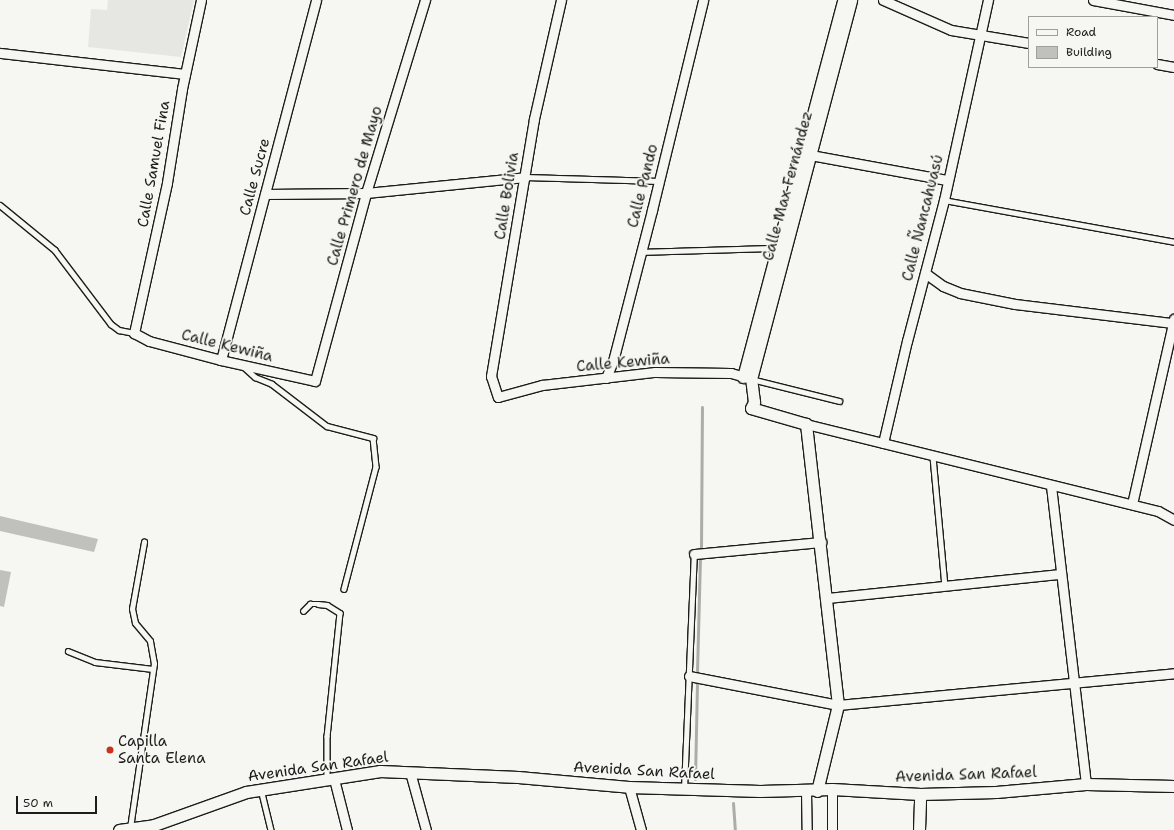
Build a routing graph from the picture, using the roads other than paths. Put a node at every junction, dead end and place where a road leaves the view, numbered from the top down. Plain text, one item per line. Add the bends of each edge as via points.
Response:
1 (201, 0) edge
2 (316, 0) edge
3 (425, 0) edge
4 (561, 0) edge
5 (703, 0) edge
6 (842, 0) edge
7 (851, 0) edge
8 (883, 0) edge
9 (988, 0) edge
10 (1093, 0) edge
11 (1111, 2) edge
12 (1174, 15) edge
13 (980, 35) junction
14 (1028, 43) edge
15 (0, 53) edge
16 (1158, 64) edge
17 (1174, 67) edge
18 (185, 74) junction
19 (808, 154) junction
20 (525, 177) junction
21 (947, 180) junction
22 (659, 181) junction
23 (366, 193) junction
24 (265, 194) junction
25 (944, 200) junction
26 (0, 205) edge
27 (1174, 242) edge
28 (782, 248) junction
29 (640, 252) junction
30 (925, 273) junction
31 (1173, 326) edge
32 (134, 334) junction
33 (221, 360) junction
34 (241, 365) junction
35 (606, 378) junction
36 (747, 378) junction
37 (315, 381) joint
38 (498, 397) joint
39 (839, 402) dead end
40 (806, 424) junction
41 (883, 443) junction
42 (933, 457) junction
43 (1051, 486) junction
44 (1132, 504) junction
45 (1173, 521) edge
46 (144, 542) dead end
47 (821, 542) junction
48 (694, 554) joint
49 (1062, 574) junction
50 (945, 586) junction
51 (344, 589) dead end
52 (827, 598) junction
53 (303, 611) dead end
54 (68, 651) dead end
55 (153, 669) junction
56 (1174, 673) edge
57 (690, 676) junction
58 (1074, 684) junction
59 (838, 705) junction
60 (410, 772) junction
61 (330, 779) junction
62 (1086, 784) junction
63 (1174, 786) edge
64 (629, 787) junction
65 (261, 789) junction
66 (684, 789) junction
67 (818, 790) junction
68 (832, 790) junction
69 (806, 791) junction
70 (920, 794) junction
71 (124, 829) edge
72 (271, 830) edge
73 (347, 830) edge
74 (426, 830) edge
75 (641, 830) edge
76 (807, 830) edge
77 (832, 830) edge
78 (919, 830) edge

1 - 18 street, Calle Samuel Fina
2 - 24 street, Calle Sucre
3 - 23 street, Calle Primero de Mayo
4 - 20 street, Calle Bolivia via 534,119
5 - 22 street, Calle Pando
6 - 19 street, Calle Max Fernández
7 - 19 street, Calle Max Fernández
8 - 13 street via 952,30
9 - 13 street, Calle Ñancahuasú
10 - 11 street
11 - 12 street
13 - 14 street
13 - 21 street, Calle Ñancahuasú
15 - 18 street
16 - 17 street
18 - 32 street, Calle Samuel Fina via 167,183
19 - 21 street
19 - 28 street, Calle Max Fernández
20 - 22 lane
20 - 23 street
20 - 38 street, Calle Bolivia via 491,376
21 - 25 street, Calle Ñancahuasú
22 - 29 street, Calle Pando
23 - 24 street
23 - 37 street, Calle Primero de Mayo
24 - 33 street, Calle Sucre
25 - 27 lane
25 - 30 street, Calle Ñancahuasú
26 - 32 lane via 55,250 111,324 119,330
28 - 29 lane
28 - 36 street, Calle Max Fernández
29 - 35 street, Calle Pando
30 - 31 street via 943,286 968,294 1015,304
30 - 41 street, Calle Ñancahuasú
31 - 44 street
32 - 33 street, Calle Kewiña via 149,341
33 - 34 street, Calle Kewiña
34 - 37 street, Calle Kewiña
34 - 51 lane via 255,377 272,384 327,426 373,438 376,467
35 - 36 street, Calle Kewiña via 655,372 731,373
35 - 38 street, Calle Kewiña via 542,385
36 - 39 lane
36 - 40 street via 754,402 751,408
40 - 41 street
40 - 47 street
41 - 42 street
42 - 43 street
42 - 50 lane
43 - 44 street
43 - 49 street
44 - 45 street via 1158,511
46 - 55 lane via 132,608 135,623 150,641
47 - 48 street
47 - 52 street
48 - 57 lane
49 - 50 street
49 - 58 street
50 - 52 street
52 - 59 street
53 - 61 lane via 310,604 318,604 327,605 340,613 327,736
54 - 55 lane via 95,662
55 - 71 lane
56 - 58 street
57 - 59 street
57 - 66 lane
58 - 59 street
58 - 62 street
59 - 67 street
60 - 61 street, Avenida San Rafael via 380,771
60 - 64 street, Avenida San Rafael via 518,777
60 - 74 street
61 - 65 street, Avenida San Rafael
61 - 73 street
62 - 63 street, Avenida San Rafael
62 - 70 street, Avenida San Rafael via 996,792
64 - 66 street, Avenida San Rafael
64 - 75 street
65 - 71 street, Avenida San Rafael via 154,825
65 - 72 lane
66 - 69 street, Avenida San Rafael
67 - 68 street, Avenida San Rafael
67 - 69 street, Avenida San Rafael
68 - 70 street, Avenida San Rafael
68 - 77 street
69 - 76 street
70 - 78 street

